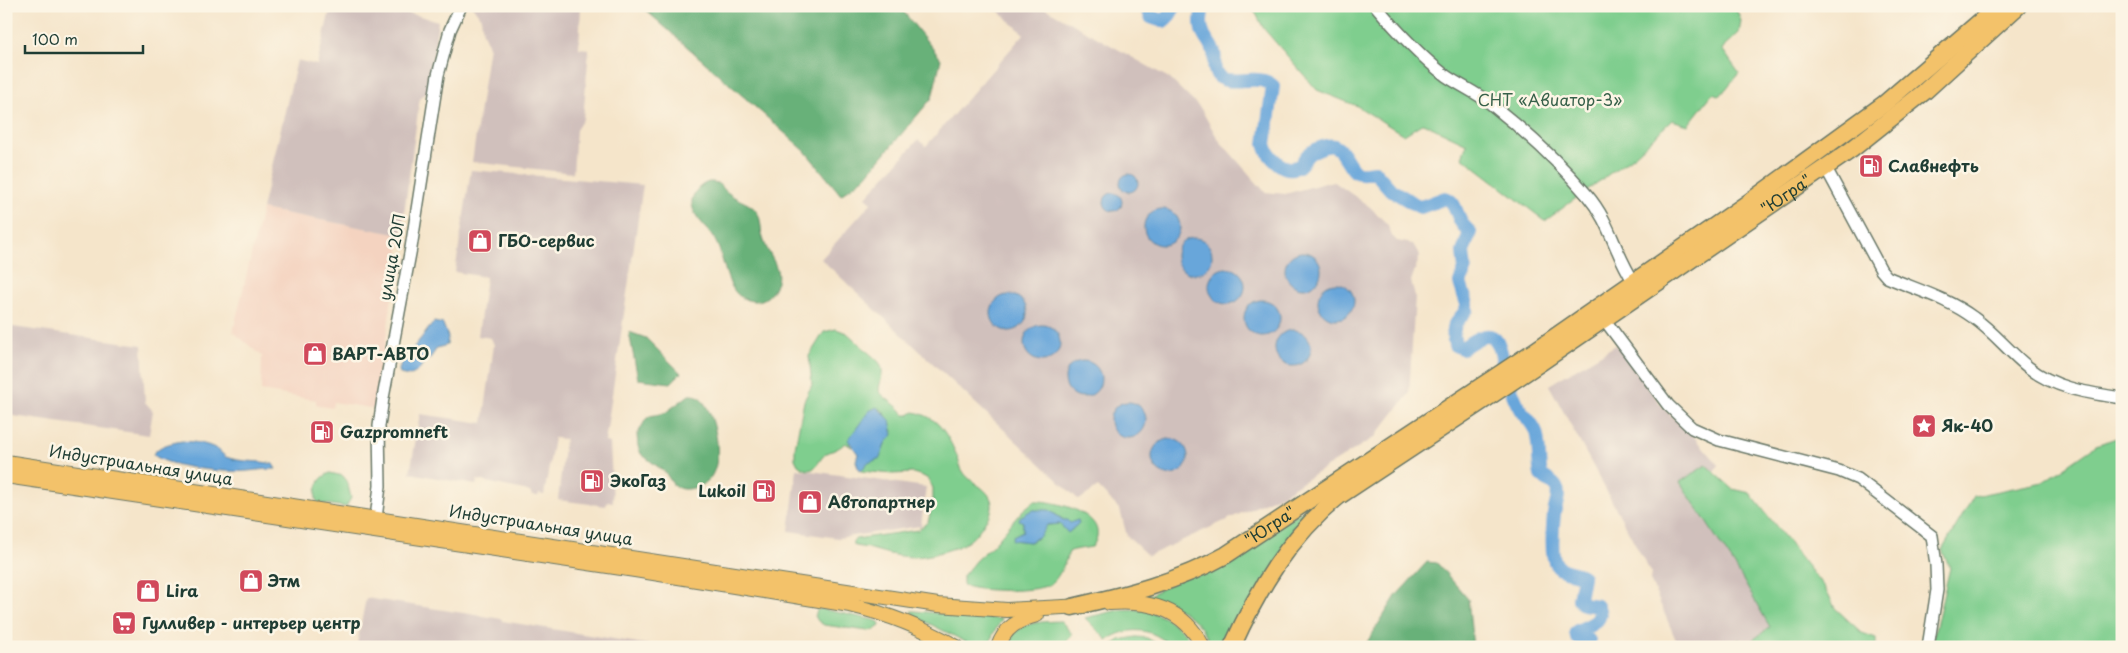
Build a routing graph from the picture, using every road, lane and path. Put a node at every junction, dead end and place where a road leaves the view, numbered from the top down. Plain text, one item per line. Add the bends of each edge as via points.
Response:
1 (461, 6) edge
2 (1376, 6) edge
3 (1998, 6) edge
4 (2018, 6) edge
5 (1816, 154) junction
6 (1826, 168) junction
7 (1634, 282) junction
8 (1604, 319) junction
9 (1536, 358) junction
10 (1484, 392) junction
11 (2122, 398) edge
12 (6, 462) edge
13 (6, 476) edge
14 (376, 518) junction
15 (1072, 607) junction
16 (958, 647) edge
17 (998, 647) edge
18 (1203, 647) edge
19 (1232, 647) edge
20 (1928, 647) edge

1 - 14 street, улица 20П via 450,30 438,75 383,398
2 - 7 street via 1436,68 1492,105 1524,131 1573,180 1609,226 1625,269
3 - 5 highway, "Югра" via 1915,79
4 - 6 highway, "Югра" via 1924,92
5 - 6 highway
5 - 7 highway, "Югра"
6 - 8 highway, "Югра"
6 - 11 street via 1881,270 1888,276 1974,317 2029,368 2061,386
7 - 9 highway, "Югра"
8 - 9 highway, "Югра"
8 - 20 street via 1668,406 1692,428 1719,440 1852,476 1932,536 1937,590
9 - 10 highway
10 - 15 highway, "Югра" via 1215,561 1166,582
10 - 19 highway, "Югра" via 1312,520 1285,551 1257,594
12 - 14 main road, Индустриальная улица
13 - 16 main road, Индустриальная улица via 635,570 850,606 908,622
14 - 15 main road, Индустриальная улица via 938,605 996,610
15 - 17 main road via 1014,623 1004,633
15 - 18 main road via 1137,602 1163,608 1188,625

